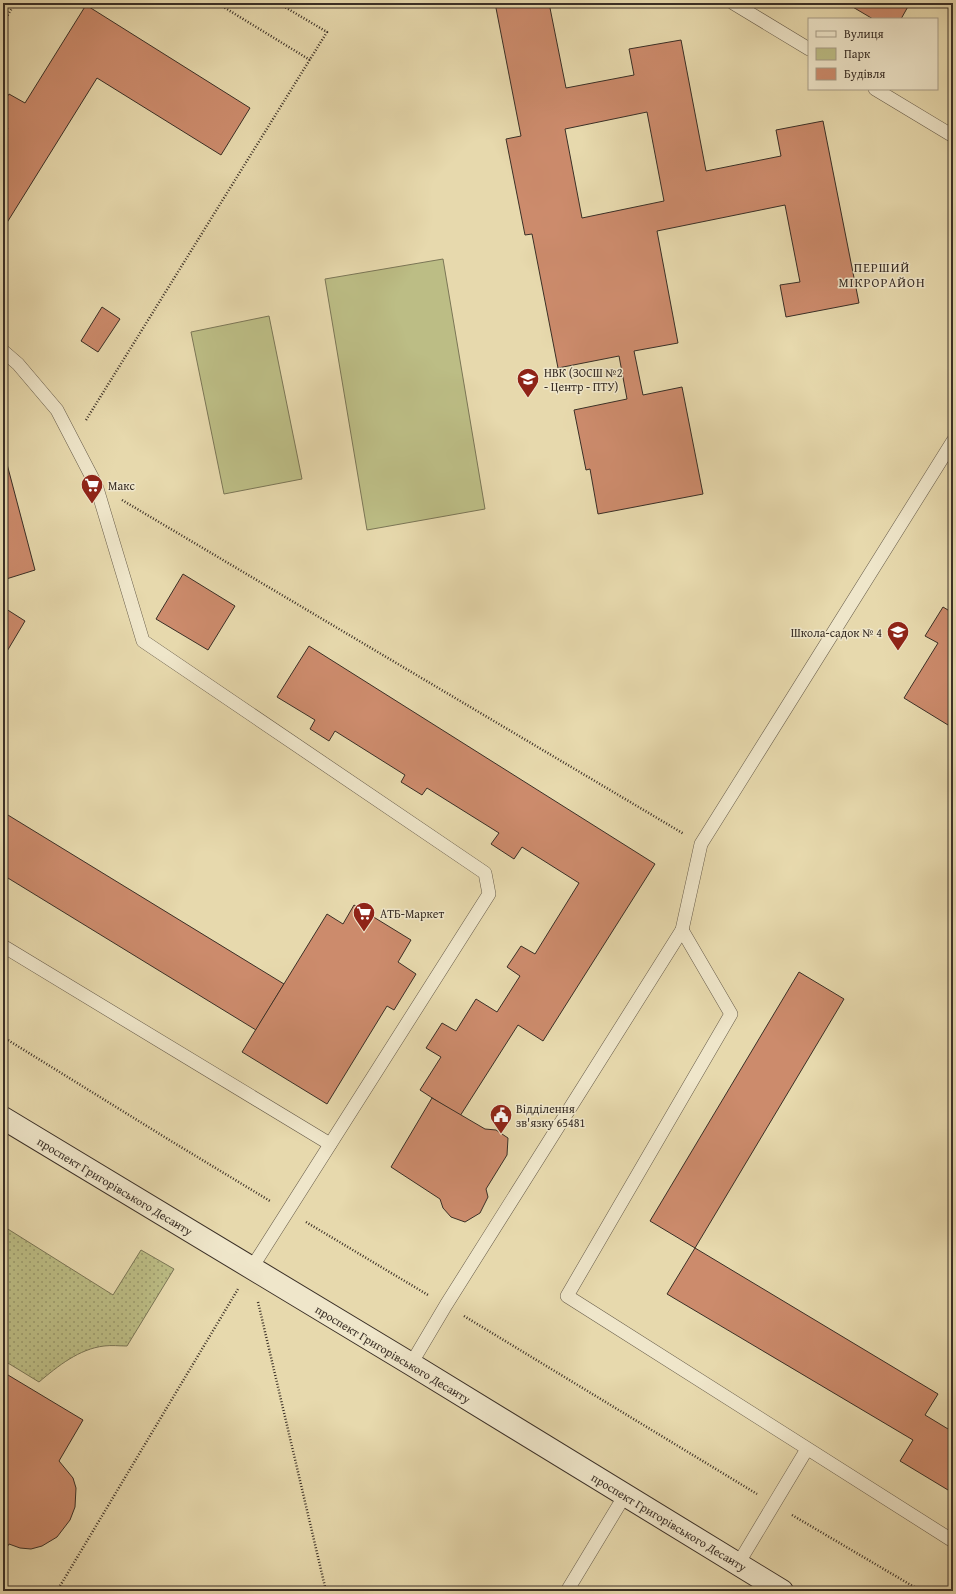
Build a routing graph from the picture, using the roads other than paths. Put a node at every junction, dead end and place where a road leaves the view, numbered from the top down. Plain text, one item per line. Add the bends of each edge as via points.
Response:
1 (733, 3) edge
2 (808, 48) edge
3 (877, 90) edge
4 (953, 136) edge
5 (3, 351) edge
6 (953, 441) edge
7 (682, 930) junction
8 (3, 946) edge
9 (3, 1118) edge
10 (330, 1144) junction
11 (251, 1269) junction
12 (411, 1364) junction
13 (808, 1449) junction
14 (625, 1495) junction
15 (953, 1541) edge
16 (738, 1564) junction
17 (567, 1591) edge
18 (782, 1591) edge

1 - 2 lane
3 - 4 lane
5 - 10 lane via 18,364 57,410 96,485 143,641 485,873 489,894
6 - 7 lane via 701,844
7 - 12 lane
7 - 13 lane via 731,1014 567,1296
8 - 10 lane
9 - 11 street, проспект Григорівського Десанту
10 - 11 lane
11 - 12 street, проспект Григорівського Десанту
12 - 14 street, проспект Григорівського Десанту
13 - 15 lane
13 - 16 lane
14 - 16 street, проспект Григорівського Десанту
14 - 17 lane
16 - 18 street, проспект Григорівського Десанту

